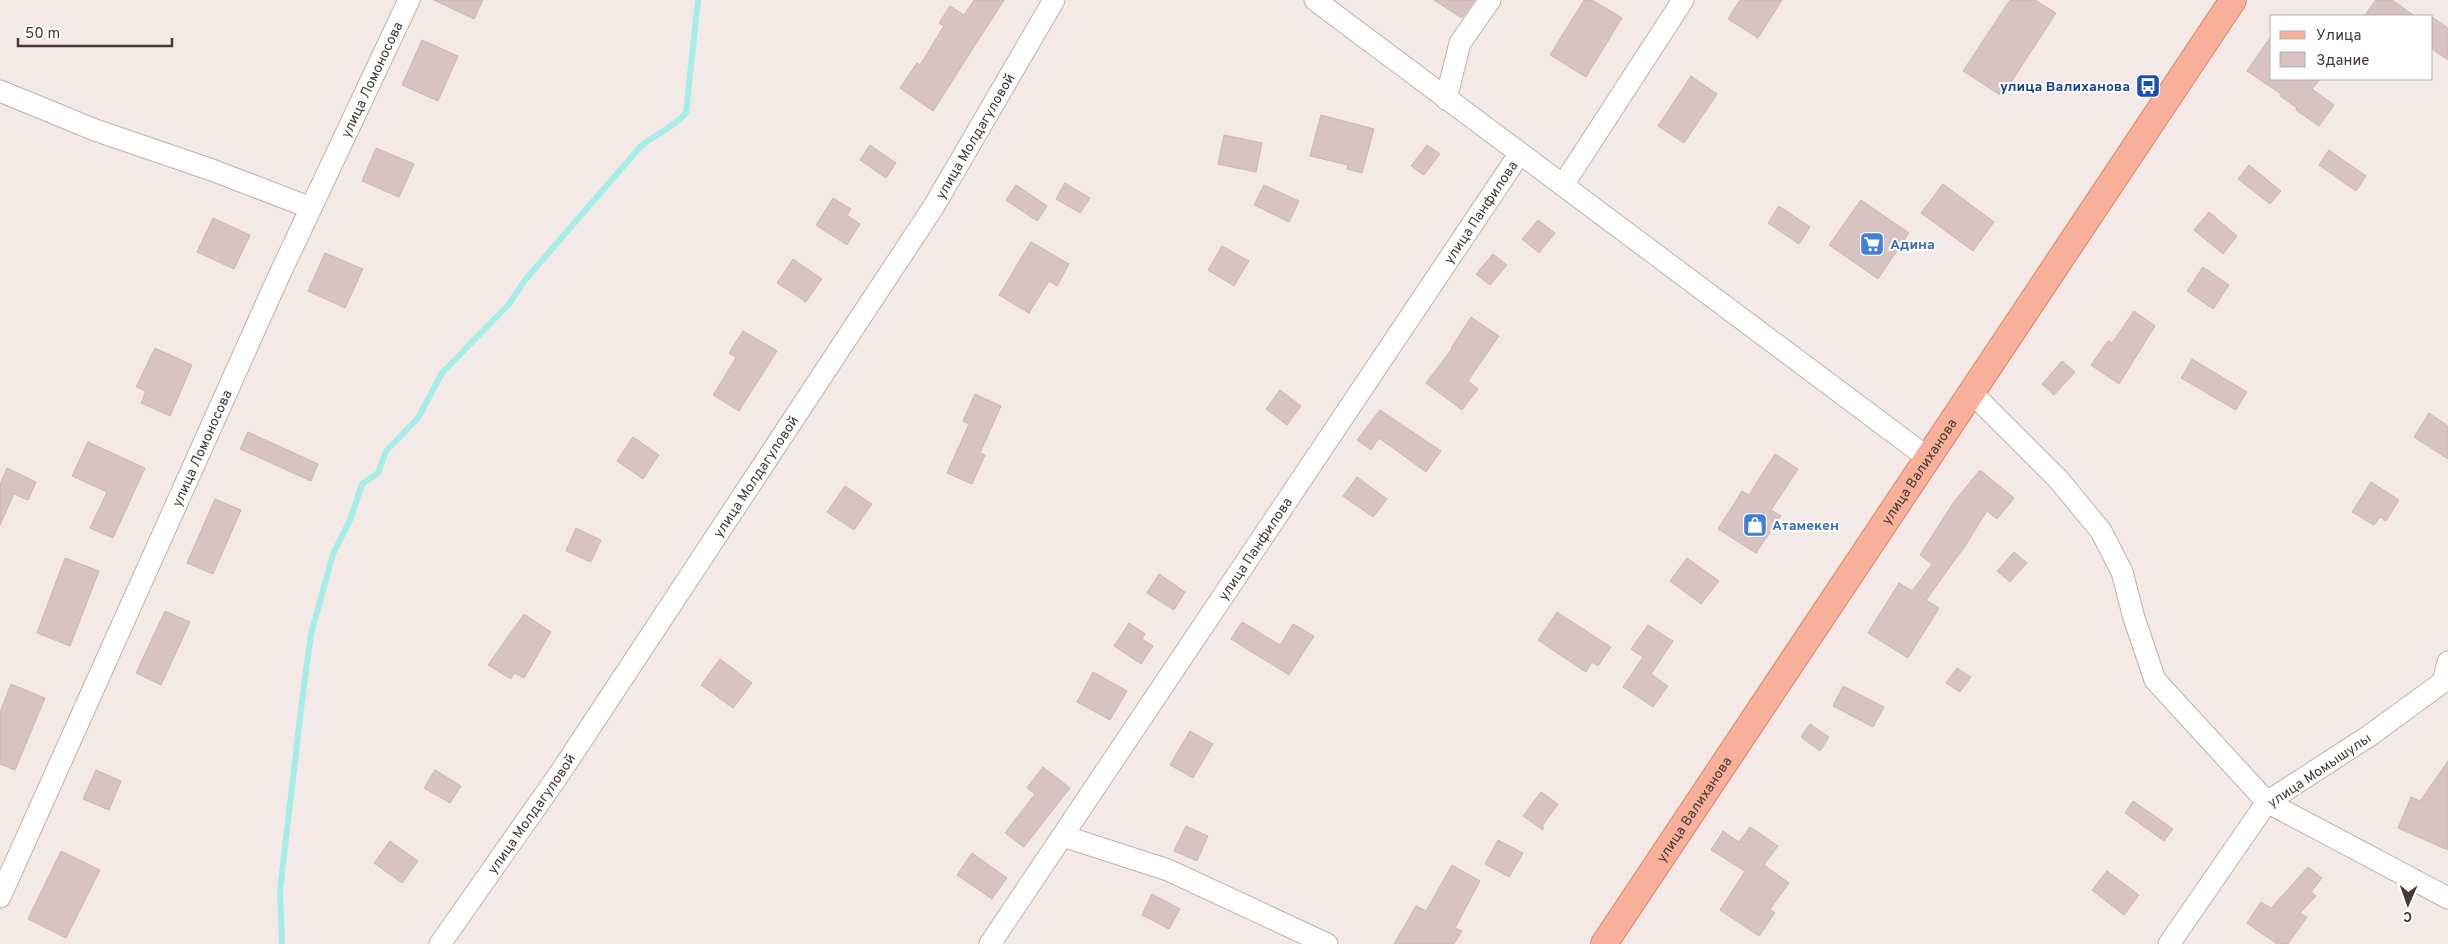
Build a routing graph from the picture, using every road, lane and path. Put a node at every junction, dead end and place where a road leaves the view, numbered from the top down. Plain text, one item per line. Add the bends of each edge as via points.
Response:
1 (409, 0) edge
2 (1054, 0) edge
3 (1315, 0) edge
4 (1490, 0) edge
5 (1683, 0) edge
6 (2233, 0) edge
7 (0, 91) edge
8 (1446, 99) junction
9 (1520, 154) junction
10 (1563, 185) junction
11 (311, 208) junction
12 (1972, 392) junction
13 (1928, 458) junction
14 (2448, 662) edge
15 (2267, 802) junction
16 (1063, 836) junction
17 (0, 897) edge
18 (2448, 898) edge
19 (440, 944) edge
20 (990, 944) edge
21 (1326, 944) edge
22 (1604, 944) edge
23 (2169, 944) edge

1 - 11 street, улица Ломоносова
2 - 19 street, улица Молдагуловой via 934,206 560,773
3 - 8 street
4 - 8 street via 1460,43
5 - 10 street
6 - 12 main road, улица Валиханова
7 - 11 street via 95,130
8 - 9 street
9 - 10 street
9 - 16 street, улица Панфилова
10 - 13 street
11 - 17 street, улица Ломоносова
12 - 13 main road, улица Валиханова
12 - 15 street via 2058,479 2101,532 2122,572 2155,680
13 - 22 main road, улица Валиханова
14 - 15 street, улица Момышулы via 2443,682 2369,736
15 - 18 street
15 - 23 street, улица Момышулы
16 - 20 street, улица Панфилова
16 - 21 street via 1168,870

